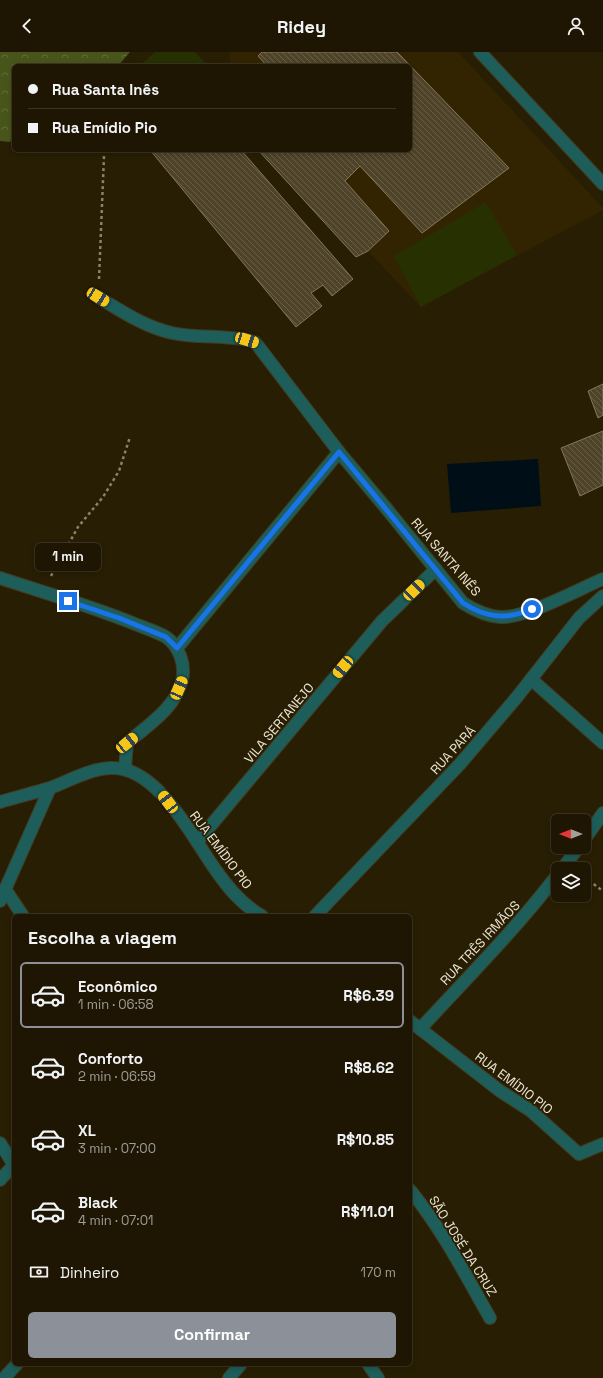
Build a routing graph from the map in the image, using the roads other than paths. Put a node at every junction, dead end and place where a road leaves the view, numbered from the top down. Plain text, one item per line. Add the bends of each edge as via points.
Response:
1 (480, 52) edge
2 (603, 184) edge
3 (98, 297) road end
4 (339, 452) junction
5 (436, 569) junction
6 (0, 578) edge
7 (603, 578) edge
8 (603, 596) edge
9 (177, 648) junction
10 (531, 679) junction
11 (603, 743) edge
12 (125, 768) junction
13 (50, 788) junction
14 (0, 802) edge
15 (603, 813) edge
16 (591, 830) edge
17 (197, 842) junction
18 (574, 854) edge
19 (567, 862) edge
20 (551, 883) edge
21 (5, 890) junction
22 (0, 901) edge
23 (246, 912) edge
24 (22, 914) edge
25 (317, 914) edge
26 (415, 1025) edge
27 (0, 1143) edge
28 (603, 1144) edge
29 (12, 1162) edge
30 (12, 1167) edge
31 (0, 1180) edge
32 (412, 1192) edge
33 (490, 1318) dead end
34 (15, 1366) edge
35 (239, 1366) edge
36 (369, 1366) edge
37 (4, 1378) edge
38 (229, 1378) edge
39 (378, 1378) edge

1 - 2 street
3 - 4 street, RUA SANTA INÊS via 132,318 171,333 210,338 239,338 255,342
4 - 5 street, RUA SANTA INÊS
4 - 9 street
5 - 7 street, RUA SANTA INÊS via 463,603 475,611 500,617 519,615
5 - 17 street, VILA SERTANEJO via 382,621
6 - 9 street via 119,618 166,637
8 - 10 street, RUA PARÁ via 579,618
9 - 12 street via 182,664 182,680 176,696 165,711 127,743
10 - 11 street
10 - 25 street, RUA PARÁ via 460,764
12 - 13 street via 92,771
12 - 17 street, RUA EMÍDIO PIO via 160,791
13 - 14 street
13 - 21 street
15 - 16 street
17 - 23 street, RUA EMÍDIO PIO
18 - 19 street
20 - 26 street, RUA TRÊS IRMÃOS via 495,948
21 - 22 street
21 - 24 street
26 - 28 street, RUA EMÍDIO PIO via 500,1091 531,1111 579,1154
27 - 29 street
30 - 31 street
32 - 33 street, SÃO JOSÉ DA CRUZ via 457,1259
34 - 37 street
35 - 38 street
36 - 39 street

